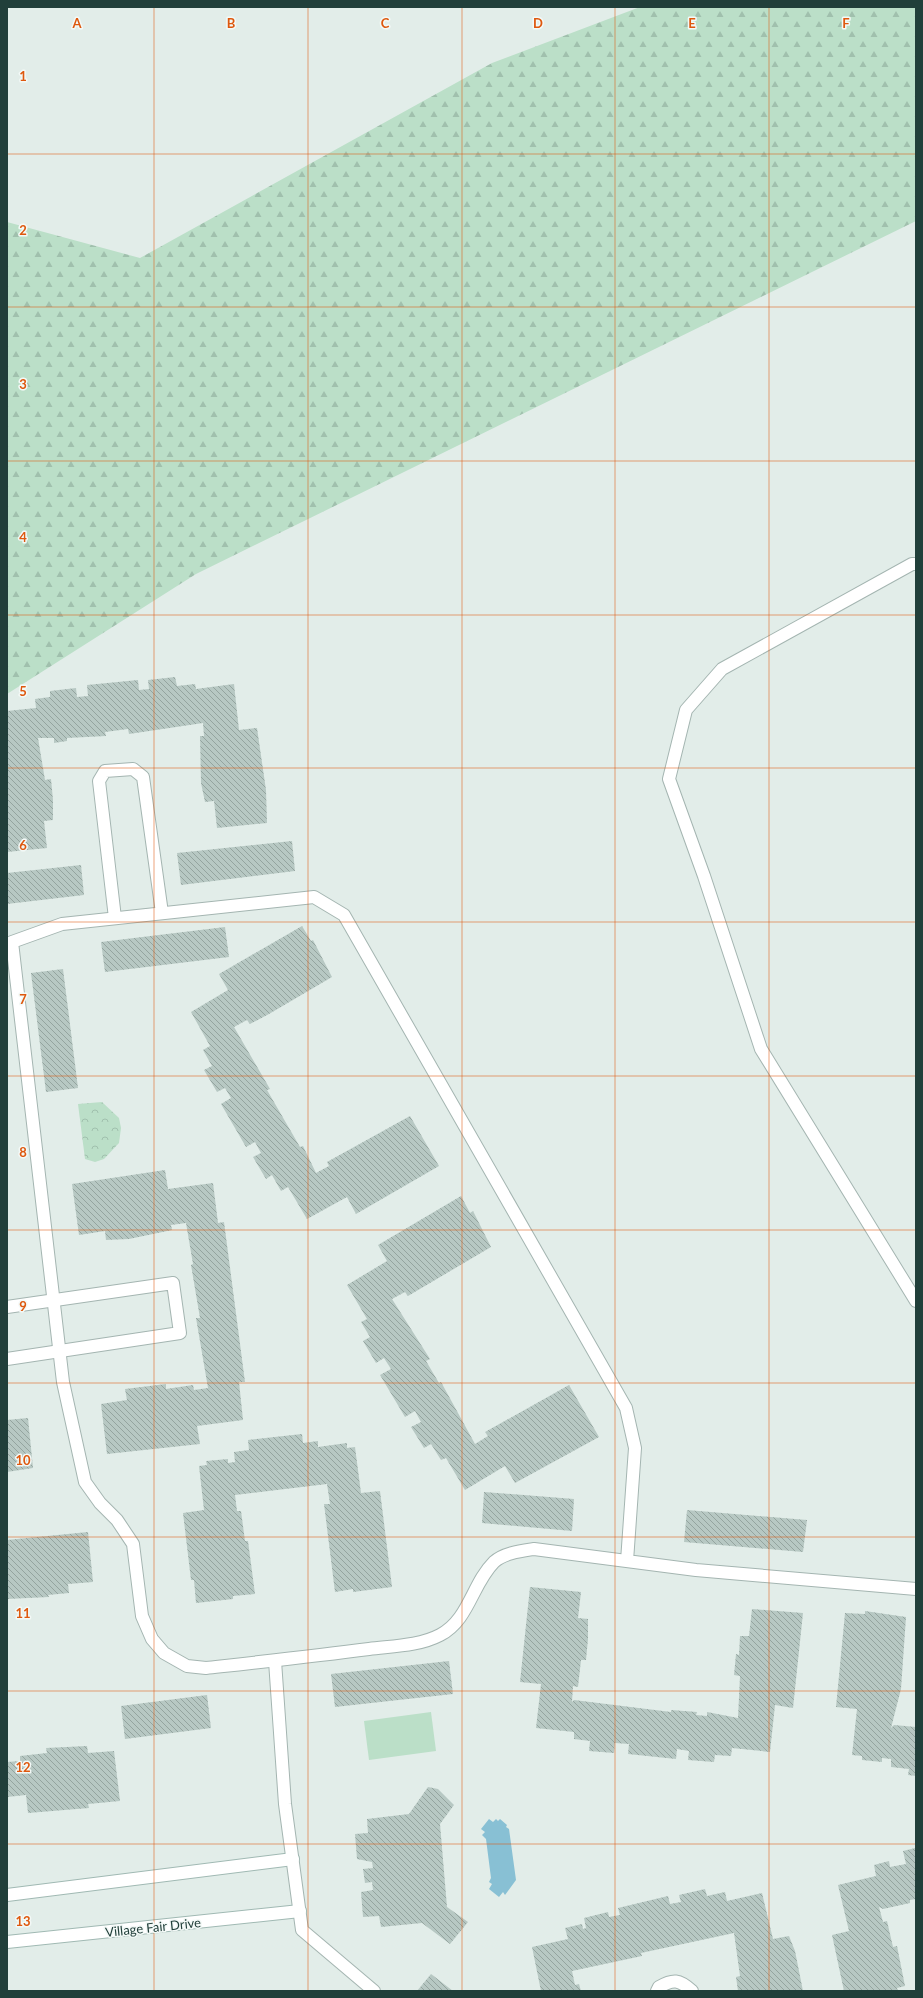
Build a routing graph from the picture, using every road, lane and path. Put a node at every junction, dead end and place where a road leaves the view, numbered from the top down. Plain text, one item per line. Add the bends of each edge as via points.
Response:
1 (916, 564) edge
2 (162, 913) junction
3 (115, 918) junction
4 (54, 1301) junction
5 (916, 1301) edge
6 (7, 1307) edge
7 (60, 1351) junction
8 (7, 1359) edge
9 (626, 1561) junction
10 (916, 1589) edge
11 (275, 1661) junction
12 (293, 1859) junction
13 (7, 1895) edge
14 (300, 1911) junction
15 (7, 1942) edge
16 (374, 1991) edge
17 (657, 1991) edge
18 (692, 1991) edge

1 - 5 street via 722,669 686,710 669,779 761,1049
2 - 3 street
2 - 3 street via 143,777 133,768 105,772 99,781
2 - 9 street via 314,897 344,915 626,1408 634,1448
3 - 4 street via 62,924 12,942
4 - 6 street
4 - 7 street
4 - 7 street via 173,1283 180,1333
7 - 8 street
7 - 11 street via 63,1382 85,1482 100,1503 117,1520 133,1544 142,1616 152,1639 164,1653 187,1666 206,1668
9 - 10 street via 696,1570
9 - 11 street via 534,1549 510,1554 494,1562 460,1619 441,1634 422,1642
11 - 12 street via 285,1804
12 - 13 street
12 - 14 street
14 - 15 street, Village Fair Drive
14 - 16 street via 302,1930
17 - 18 street via 658,1987 670,1980 683,1983

